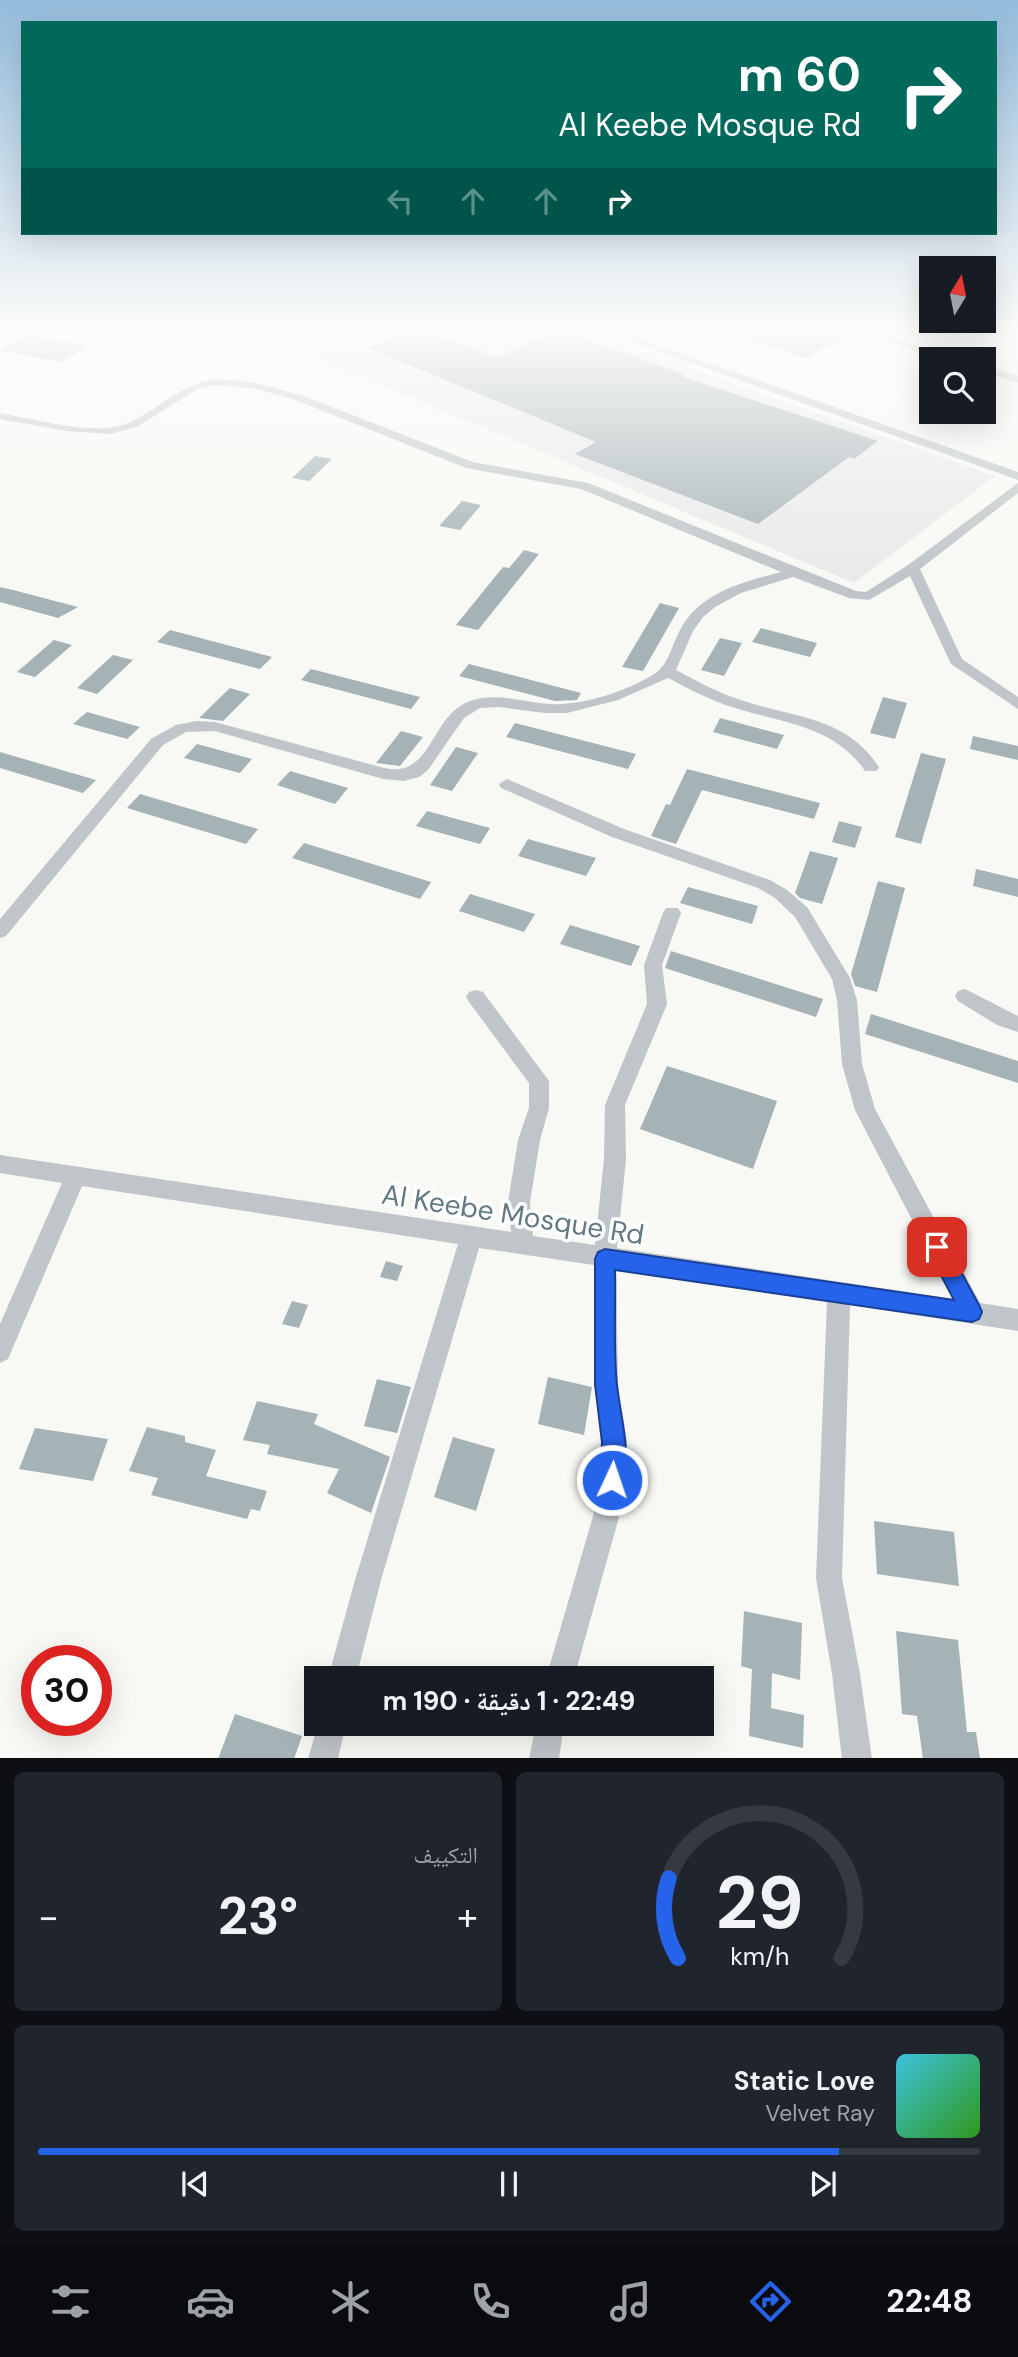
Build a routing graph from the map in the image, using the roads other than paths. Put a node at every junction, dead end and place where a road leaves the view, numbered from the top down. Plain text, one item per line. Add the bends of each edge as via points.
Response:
1 (152, 413) edge
2 (338, 413) edge
3 (840, 413) edge
4 (0, 416) edge
5 (1018, 477) edge
6 (1018, 487) edge
7 (913, 568) junction
8 (795, 572) junction
9 (668, 672) junction
10 (1018, 704) edge
11 (871, 767) dead end
12 (507, 784) dead end
13 (672, 913) dead end
14 (0, 931) edge
15 (965, 996) dead end
16 (475, 997) dead end
17 (1018, 1024) edge
18 (0, 1164) edge
19 (76, 1176) junction
20 (471, 1237) junction
21 (523, 1245) junction
22 (605, 1259) junction
23 (839, 1293) junction
24 (972, 1312) junction
25 (1018, 1320) edge
26 (0, 1351) edge
27 (345, 1666) edge
28 (563, 1666) edge
29 (329, 1736) edge
30 (548, 1736) edge
31 (323, 1758) edge
32 (544, 1758) edge
33 (857, 1758) edge

1 - 4 street via 133,425 110,431
2 - 8 street via 470,465 584,486
3 - 5 street
6 - 7 street
7 - 8 street via 869,596 854,595
7 - 10 street via 956,661
8 - 9 street via 741,588 710,604 688,626
9 - 11 street via 738,704 841,737 859,749
9 - 14 street via 571,708 491,702 469,706 455,717 425,764 406,776 225,727 205,724 172,730
12 - 24 street via 618,833 764,884 801,912 845,988 852,1064 865,1110
13 - 22 street via 653,965 657,1004 615,1105
15 - 17 street
16 - 21 street via 539,1082 539,1108 519,1202
18 - 19 street, Al Keebe Mosque Rd
19 - 20 street, Al Keebe Mosque Rd
19 - 26 street
20 - 21 street, Al Keebe Mosque Rd
20 - 27 street
21 - 22 street, Al Keebe Mosque Rd
22 - 23 street, Al Keebe Mosque Rd
22 - 28 street via 606,1384 614,1442 611,1499
23 - 24 street, Al Keebe Mosque Rd
23 - 33 street via 829,1578
24 - 25 street, Al Keebe Mosque Rd
29 - 31 street
30 - 32 street

